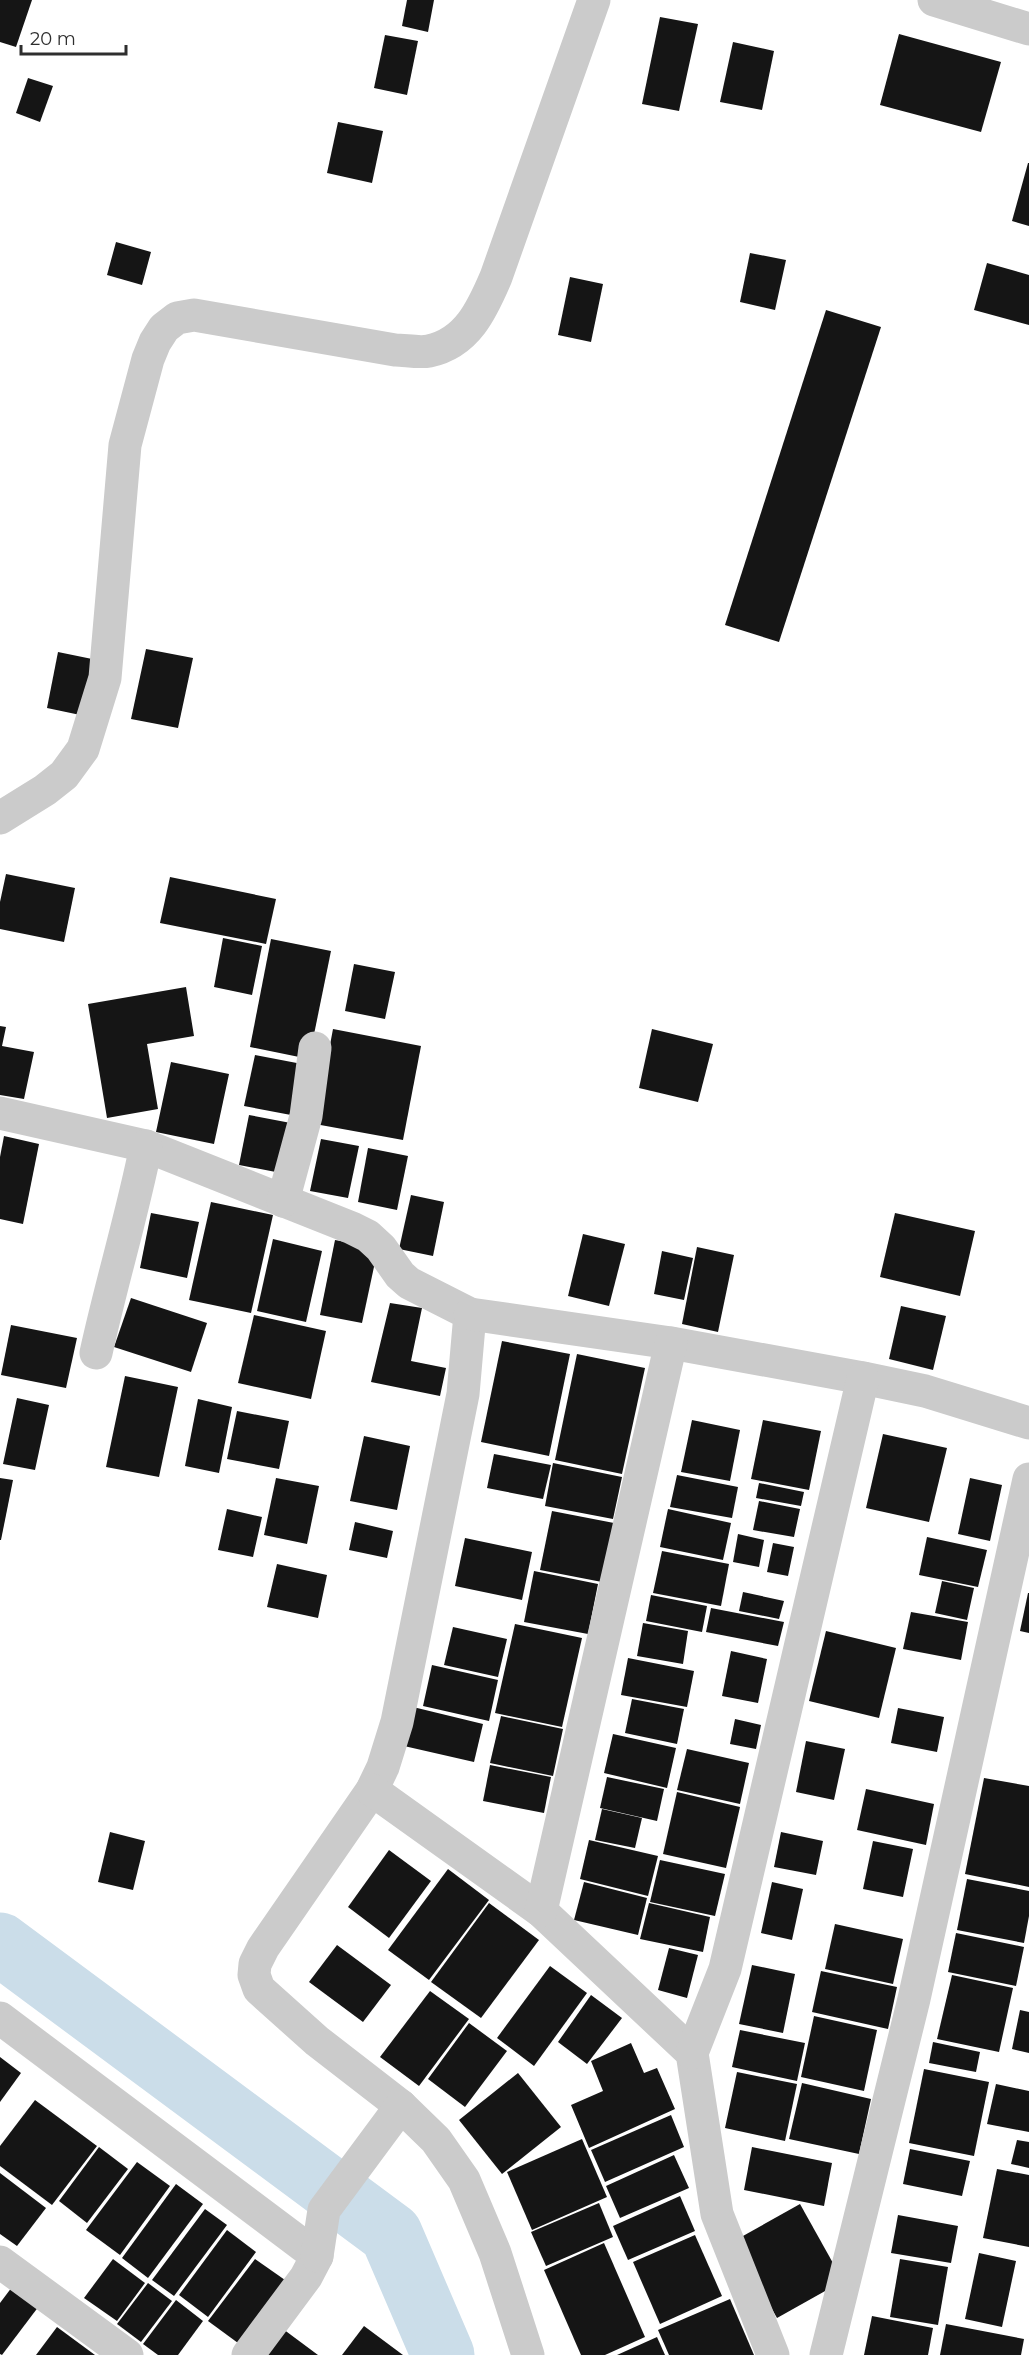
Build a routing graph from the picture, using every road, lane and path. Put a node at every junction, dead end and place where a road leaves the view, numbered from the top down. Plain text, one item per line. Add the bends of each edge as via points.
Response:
1 (594, 0) edge
2 (934, 0) edge
3 (1029, 29) edge
4 (0, 818) edge
5 (315, 1048) dead end
6 (0, 1113) edge
7 (146, 1146) junction
8 (283, 1202) junction
9 (470, 1314) junction
10 (671, 1344) junction
11 (96, 1353) dead end
12 (863, 1378) junction
13 (1029, 1423) edge
14 (1029, 1479) edge
15 (372, 1790) junction
16 (541, 1911) junction
17 (0, 2018) edge
18 (692, 2053) junction
19 (401, 2106) junction
20 (317, 2256) junction
21 (0, 2262) edge
22 (128, 2355) edge
23 (248, 2355) edge
24 (528, 2355) edge
25 (773, 2355) edge
26 (826, 2355) edge

1 - 4 street via 496,277 482,309 462,337 428,351 395,350 194,315 177,318 164,328 148,359 125,445 105,678 83,749 64,775
2 - 3 street
5 - 8 street via 306,1116
6 - 7 street
7 - 8 street
7 - 11 street
8 - 9 street via 368,1236 409,1284
9 - 10 street
9 - 15 street via 463,1394 397,1722
10 - 12 street
10 - 16 street
12 - 13 street via 925,1391
12 - 18 street via 725,1969
14 - 26 street via 914,1999
15 - 16 street
15 - 19 street via 263,1948 254,1975 259,1989 317,2041
16 - 18 street
17 - 20 street
18 - 25 street via 717,2214
19 - 20 street via 324,2210
19 - 24 street via 436,2140 464,2180 495,2253
20 - 23 street
21 - 22 street

